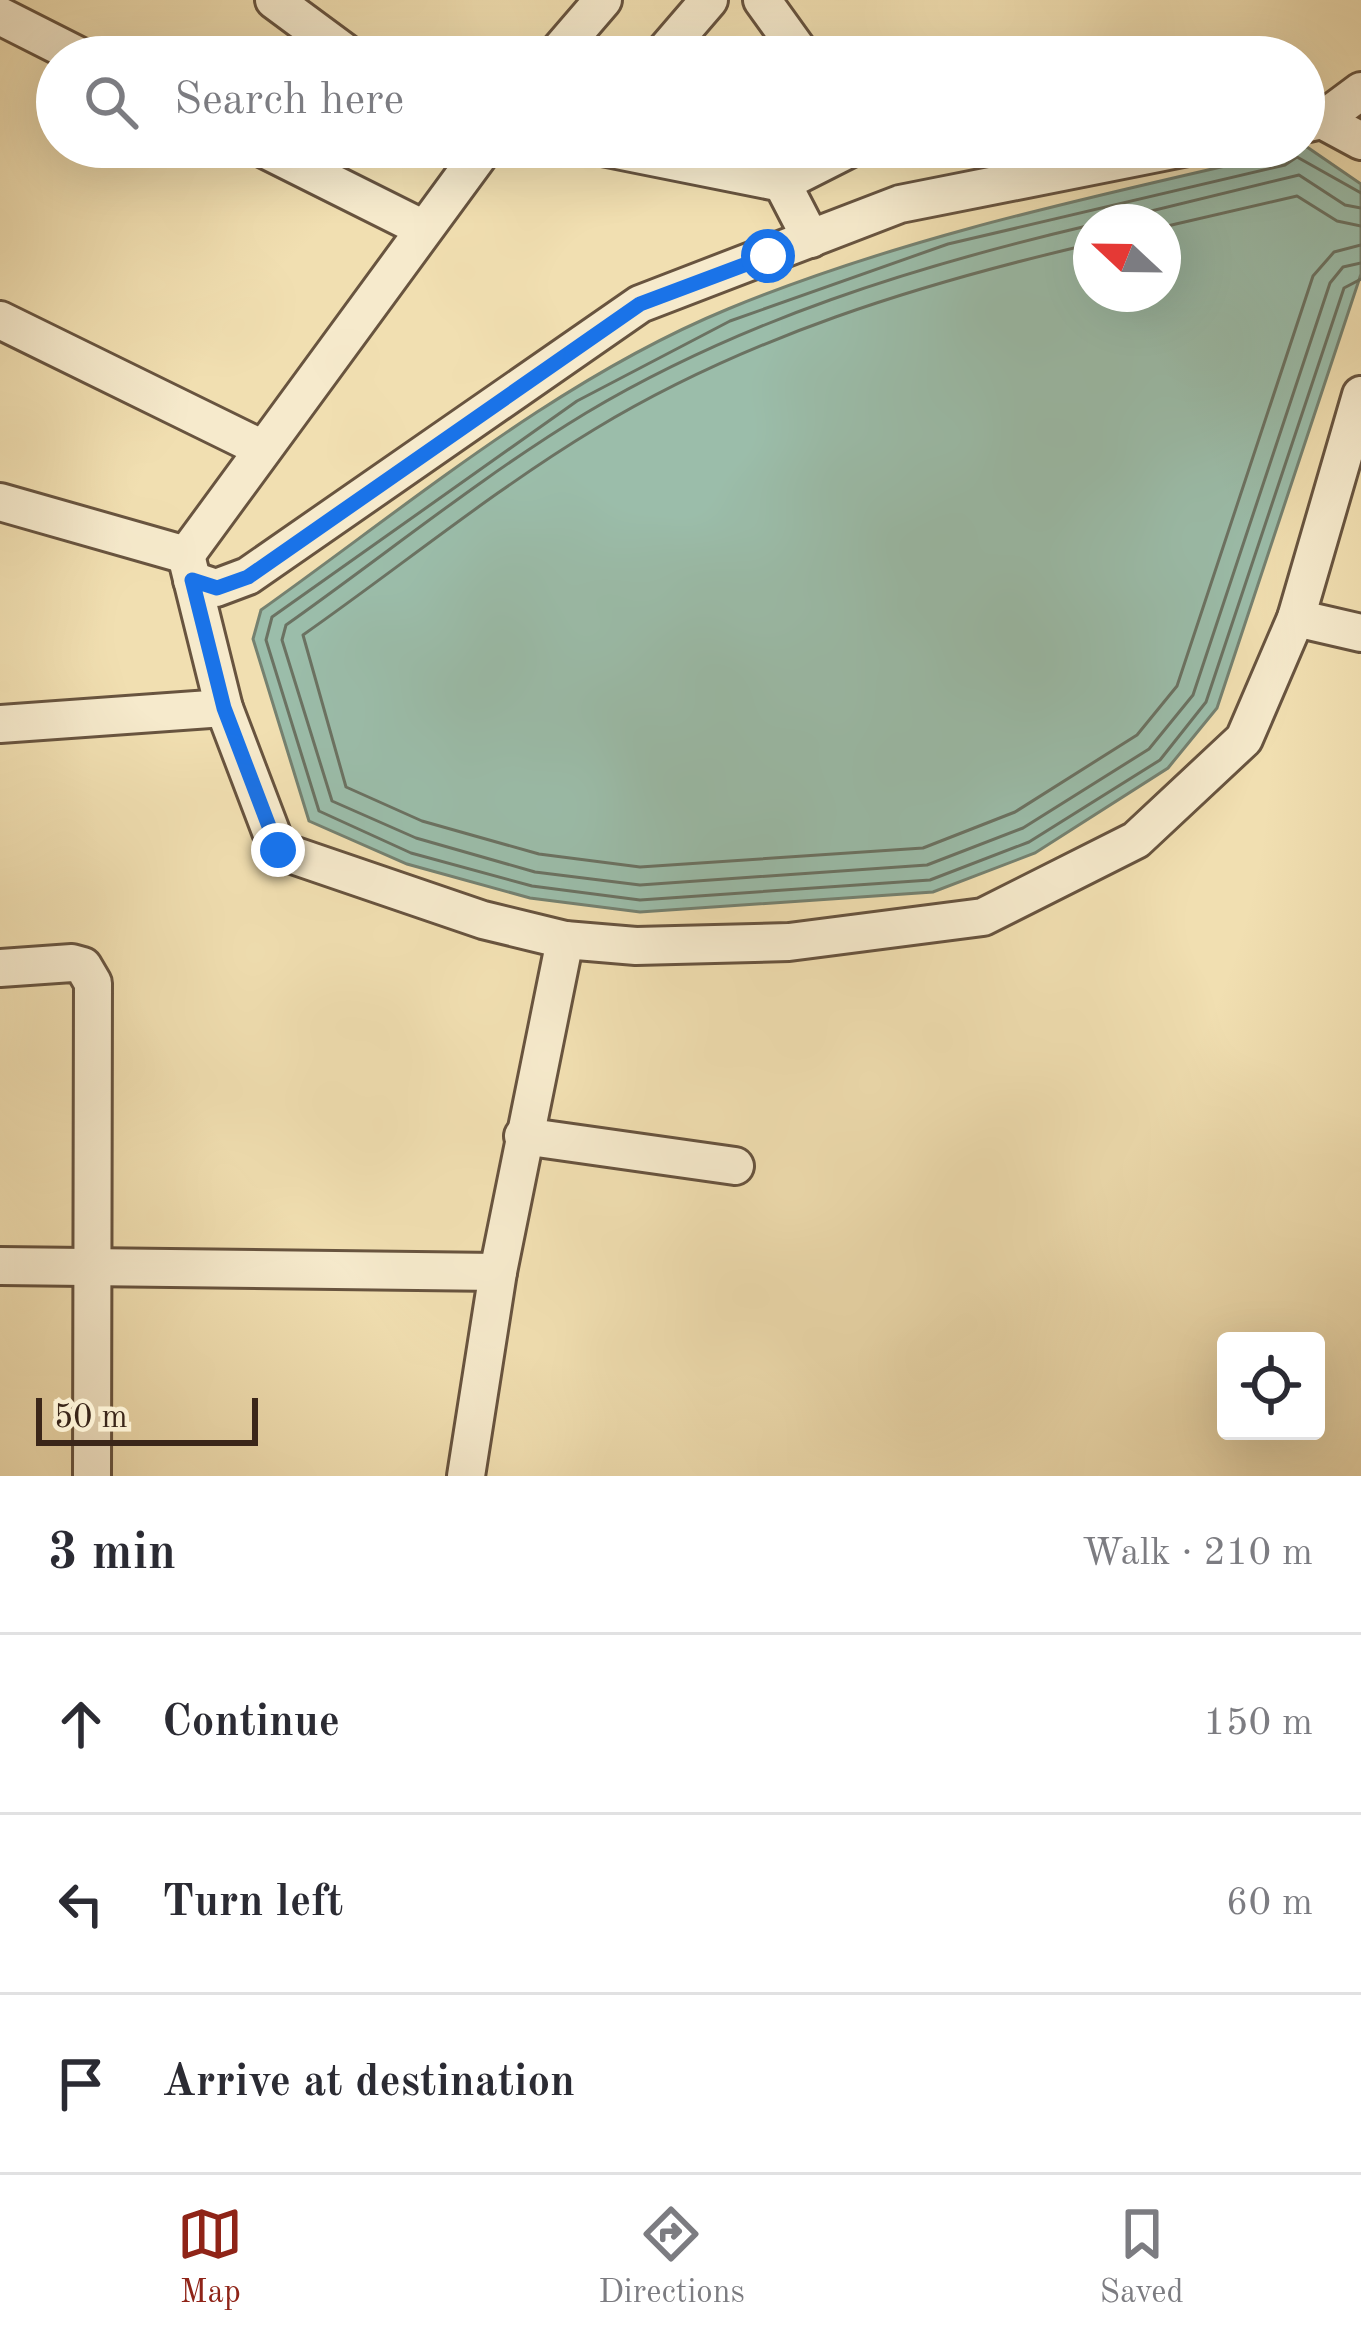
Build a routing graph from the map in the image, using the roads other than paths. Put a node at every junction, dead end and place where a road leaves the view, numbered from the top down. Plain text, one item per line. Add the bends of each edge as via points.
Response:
1 (274, 0) edge
2 (603, 0) edge
3 (709, 0) edge
4 (762, 0) edge
5 (0, 16) edge
6 (40, 36) edge
7 (323, 36) edge
8 (572, 36) edge
9 (678, 36) edge
10 (788, 36) edge
11 (1361, 91) edge
12 (1325, 114) edge
13 (1325, 127) edge
14 (1361, 141) edge
15 (301, 168) edge
16 (465, 168) edge
17 (707, 168) edge
18 (812, 168) edge
19 (1084, 168) edge
20 (782, 183) junction
21 (422, 229) junction
22 (811, 239) junction
23 (0, 320) edge
24 (1361, 395) edge
25 (263, 449) junction
26 (0, 502) edge
27 (189, 568) junction
28 (1296, 618) junction
29 (1361, 632) edge
30 (224, 708) junction
31 (0, 724) edge
32 (565, 940) junction
33 (0, 968) edge
34 (523, 1136) junction
35 (734, 1166) dead end
36 (0, 1265) edge
37 (92, 1270) junction
38 (498, 1272) junction
39 (92, 1476) edge
40 (466, 1476) edge

1 - 7 street
2 - 8 street
3 - 9 street
4 - 10 street
5 - 6 street
11 - 12 street
13 - 14 street
15 - 21 street
16 - 21 street
17 - 20 street
18 - 20 street
19 - 22 street via 900,205
20 - 22 street
21 - 25 street
22 - 27 street via 640,304 248,577 217,588
23 - 25 street
24 - 28 street
25 - 27 street
26 - 27 street
27 - 30 street
28 - 29 street
28 - 32 street via 1244,739 1136,840 983,917 789,942
30 - 31 street
30 - 32 street via 278,850
32 - 34 street
33 - 37 street via 72,963 93,983
34 - 35 street
34 - 38 street
36 - 37 street
37 - 38 street
37 - 39 street
38 - 40 street

